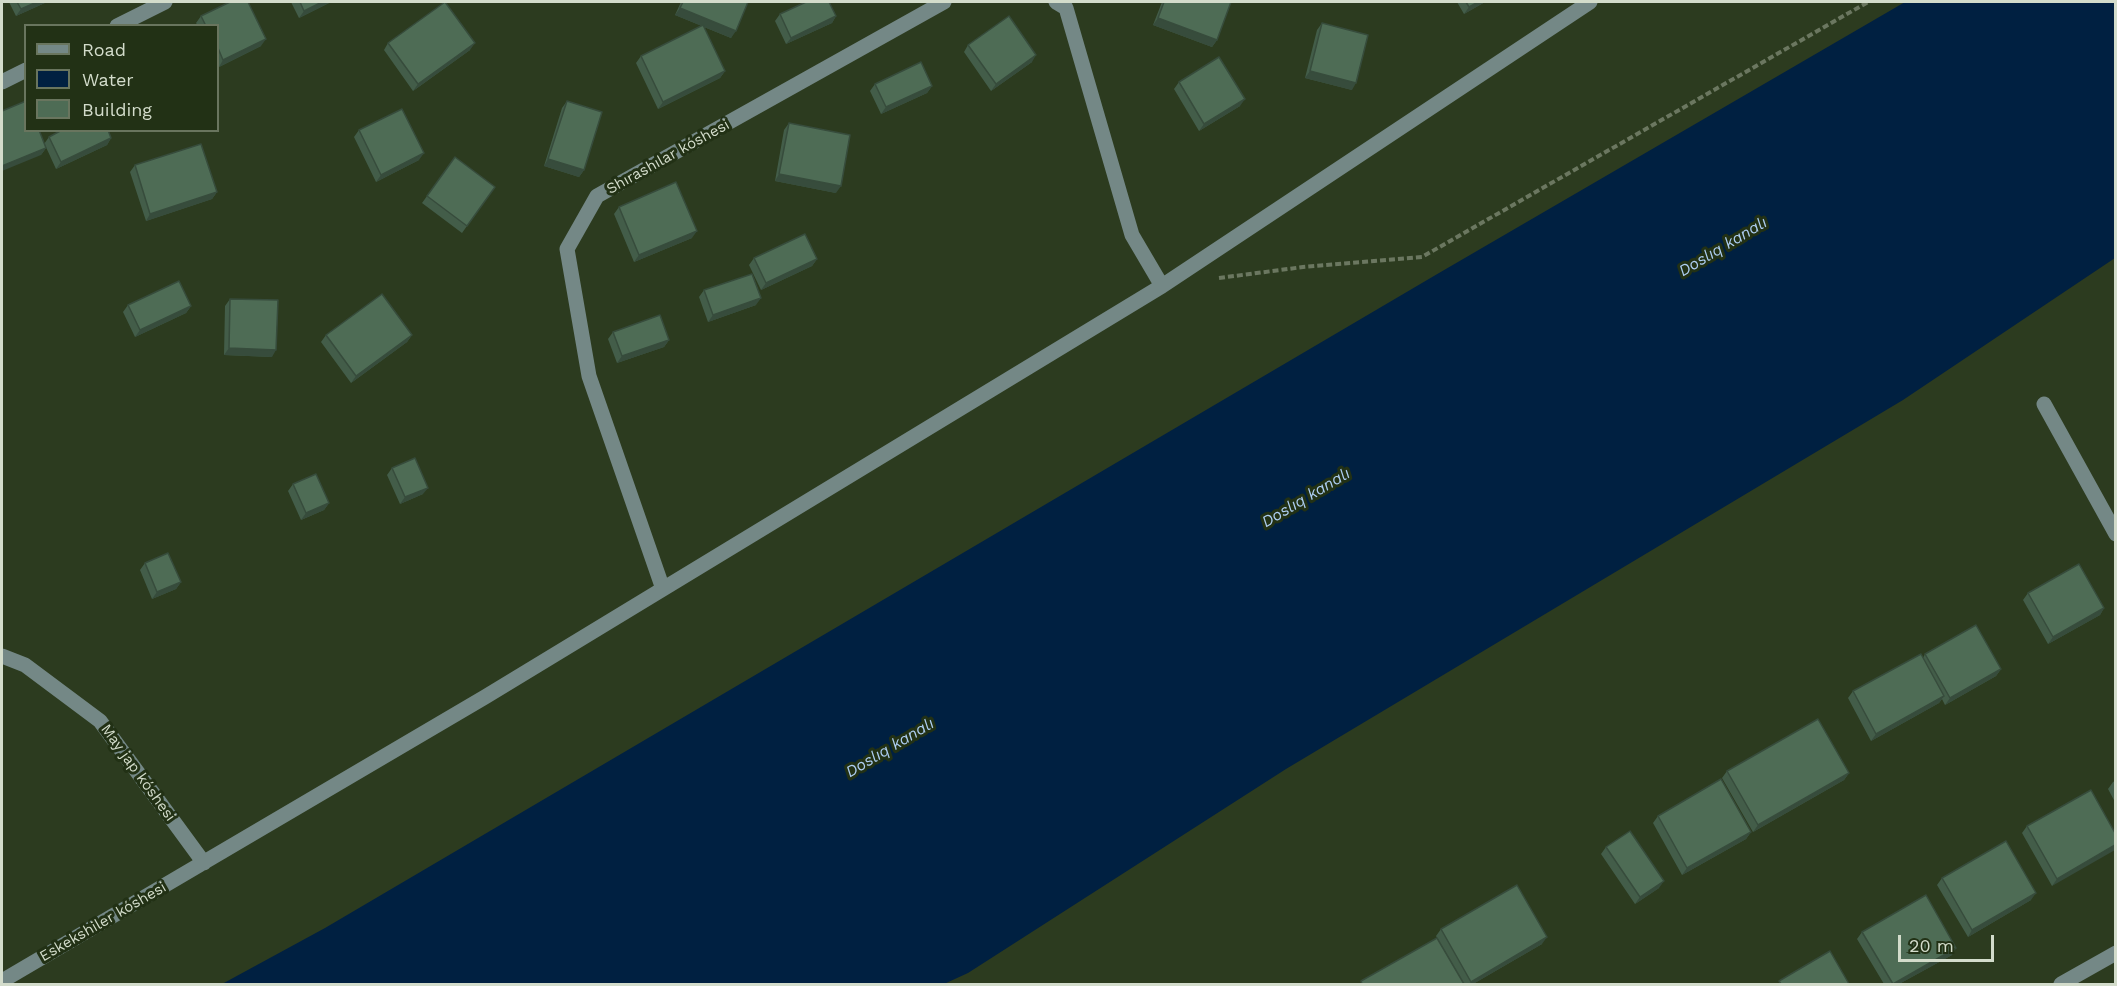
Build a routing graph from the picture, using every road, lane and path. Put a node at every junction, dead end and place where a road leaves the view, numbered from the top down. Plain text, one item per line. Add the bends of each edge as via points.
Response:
1 (165, 2) edge
2 (944, 2) edge
3 (1056, 2) edge
4 (1590, 2) edge
5 (1868, 2) edge
6 (121, 24) edge
7 (24, 71) edge
8 (2, 82) edge
9 (1209, 280) dead end
10 (1162, 286) junction
11 (2044, 404) dead end
12 (2115, 534) edge
13 (663, 589) junction
14 (2, 656) edge
15 (204, 862) junction
16 (2115, 953) edge
17 (2, 981) edge
18 (2061, 984) edge

1 - 6 street
2 - 13 street, Shırashılar kóshesi via 597,196 567,249 589,376
3 - 10 street via 1065,8 1132,235
4 - 10 street, Eskekshiler kóshesi
5 - 9 path via 1422,257
7 - 8 street
10 - 13 street, Eskekshiler kóshesi
11 - 12 street
13 - 15 street, Eskekshiler kóshesi
14 - 15 street, May jap kóshesi via 26,665 100,721
15 - 17 street, Eskekshiler kóshesi
16 - 18 street

